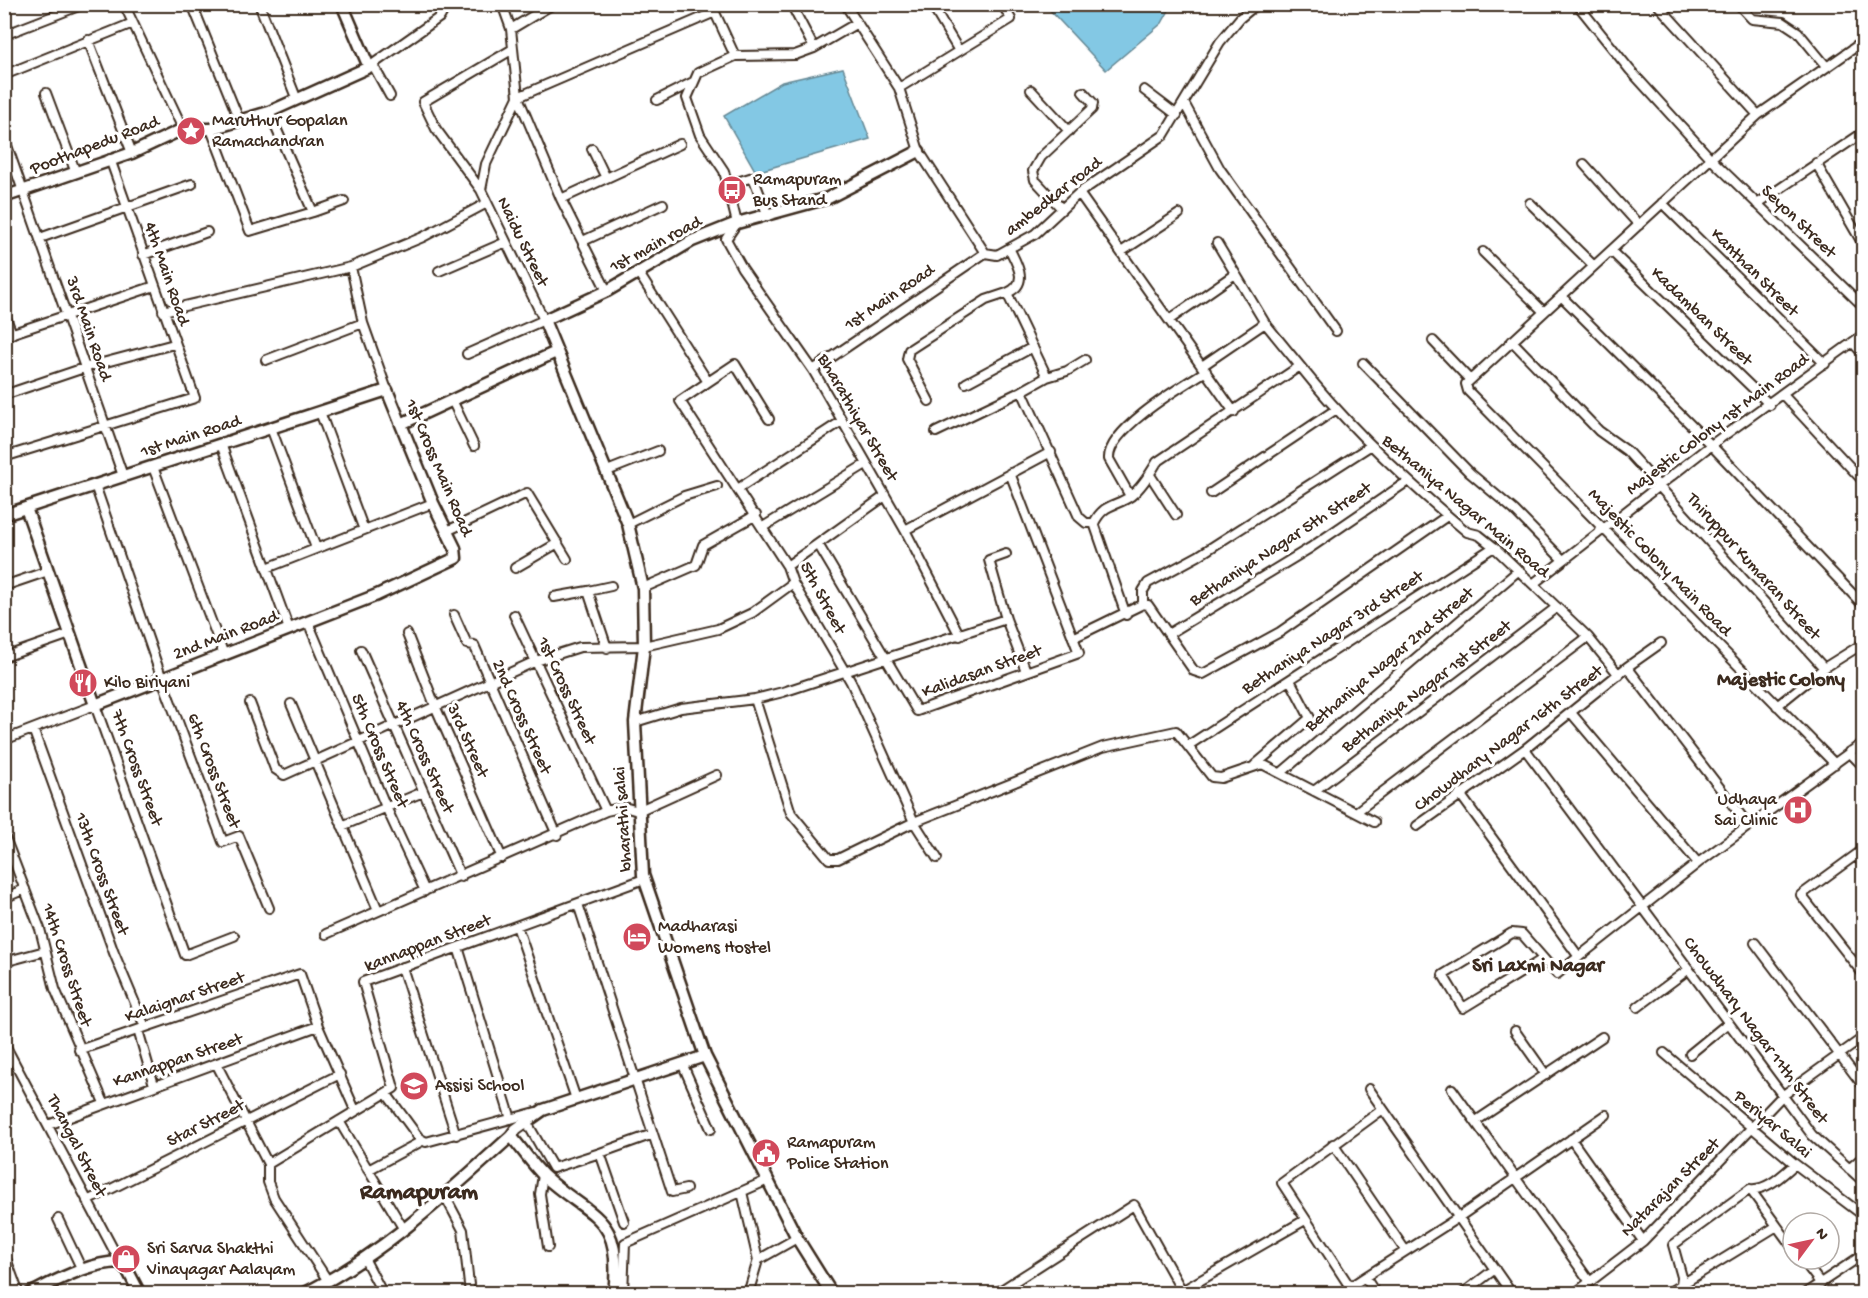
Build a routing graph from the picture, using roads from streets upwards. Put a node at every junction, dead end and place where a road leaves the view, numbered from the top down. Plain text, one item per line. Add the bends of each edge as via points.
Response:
1 (84, 4) edge
2 (124, 4) edge
3 (192, 4) edge
4 (259, 4) edge
5 (342, 4) edge
6 (443, 4) edge
7 (502, 4) edge
8 (553, 4) edge
9 (791, 4) edge
10 (844, 4) edge
11 (931, 4) edge
12 (1002, 4) edge
13 (1257, 4) edge
14 (1577, 4) edge
15 (1657, 4) edge
16 (1738, 4) edge
17 (713, 8) edge
18 (133, 22) junction
19 (857, 23) junction
20 (511, 29) junction
21 (4, 35) edge
22 (88, 40) junction
23 (1863, 41) edge
24 (814, 48) junction
25 (513, 49) junction
26 (959, 51) junction
27 (735, 56) junction
28 (371, 66) junction
29 (1826, 66) junction
30 (4, 75) edge
31 (693, 82) junction
32 (899, 88) junction
33 (1031, 90) dead end
34 (1144, 90) dead end
35 (1083, 92) dead end
36 (46, 93) dead end
37 (390, 96) dead end
38 (518, 97) junction
39 (297, 100) junction
40 (657, 100) dead end
41 (1184, 103) junction
42 (269, 112) junction
43 (1177, 115) junction
44 (1758, 115) junction
45 (240, 122) junction
46 (183, 129) junction
47 (211, 129) junction
48 (1069, 131) junction
49 (1863, 132) edge
50 (4, 137) edge
51 (680, 144) dead end
52 (592, 149) dead end
53 (919, 151) junction
54 (132, 153) junction
55 (110, 159) junction
56 (1710, 159) junction
57 (1816, 163) junction
58 (1584, 164) dead end
59 (76, 173) junction
60 (606, 178) junction
61 (192, 184) dead end
62 (727, 185) junction
63 (481, 190) junction
64 (24, 191) junction
65 (1079, 193) junction
66 (4, 197) edge
67 (561, 199) junction
68 (344, 201) dead end
69 (487, 203) junction
70 (1530, 203) dead end
71 (1662, 203) junction
72 (663, 204) dead end
73 (1757, 204) junction
74 (126, 207) junction
75 (1062, 209) junction
76 (314, 212) junction
77 (1179, 214) dead end
78 (768, 216) junction
79 (737, 223) junction
80 (1639, 225) junction
81 (207, 232) dead end
82 (40, 238) junction
83 (583, 241) junction
84 (506, 242) junction
85 (1217, 243) dead end
86 (1863, 246) edge
87 (1010, 250) junction
88 (1611, 251) junction
89 (1121, 252) junction
90 (1483, 252) dead end
91 (985, 253) junction
92 (143, 255) junction
93 (1594, 266) junction
94 (351, 267) junction
95 (439, 271) dead end
96 (638, 272) junction
97 (1234, 274) junction
98 (155, 286) junction
99 (606, 291) junction
100 (1007, 293) junction
101 (1561, 296) junction
102 (1863, 307) edge
103 (163, 311) junction
104 (4, 312) edge
105 (1544, 312) junction
106 (68, 315) junction
107 (544, 320) junction
108 (1169, 320) junction
109 (363, 323) junction
110 (1265, 323) junction
111 (1336, 331) dead end
112 (1863, 334) edge
113 (8, 335) edge
114 (1433, 340) dead end
115 (1512, 341) junction
116 (1852, 343) junction
117 (174, 344) junction
118 (1033, 347) junction
119 (556, 352) junction
120 (467, 354) dead end
121 (1863, 355) edge
122 (266, 360) dead end
123 (1085, 360) dead end
124 (1363, 363) dead end
125 (1825, 364) junction
126 (1300, 366) junction
127 (87, 367) junction
128 (1204, 369) junction
129 (813, 370) junction
130 (1047, 377) junction
131 (1469, 381) junction
132 (708, 382) junction
133 (966, 383) dead end
134 (387, 390) junction
135 (1022, 391) junction
136 (1783, 395) junction
137 (4, 396) edge
138 (452, 400) junction
139 (929, 401) dead end
140 (1770, 405) junction
141 (1335, 410) junction
142 (320, 412) junction
143 (1234, 412) junction
144 (769, 419) dead end
145 (842, 421) junction
146 (401, 424) junction
147 (105, 425) junction
148 (271, 428) junction
149 (936, 432) dead end
150 (221, 444) junction
151 (1711, 445) junction
152 (1370, 446) junction
153 (474, 447) dead end
154 (658, 452) dead end
155 (1051, 452) junction
156 (4, 457) edge
157 (866, 464) junction
158 (153, 467) junction
159 (607, 471) junction
160 (1010, 473) junction
161 (1150, 475) junction
162 (123, 476) junction
163 (1408, 481) junction
164 (1863, 482) edge
165 (95, 485) junction
166 (717, 486) dead end
167 (1659, 486) junction
168 (739, 488) junction
169 (1211, 493) dead end
170 (885, 496) junction
171 (1130, 496) junction
172 (433, 503) junction
173 (26, 508) junction
174 (4, 515) edge
175 (756, 515) junction
176 (1176, 515) dead end
177 (1447, 516) junction
178 (1094, 523) junction
179 (628, 524) junction
180 (763, 527) junction
181 (1606, 528) junction
182 (364, 530) junction
183 (905, 530) junction
184 (447, 531) junction
185 (558, 543) junction
186 (818, 544) junction
187 (1494, 547) junction
188 (316, 548) junction
189 (1006, 554) dead end
190 (456, 558) joint
191 (567, 559) dead end
192 (1562, 559) junction
193 (788, 566) junction
194 (267, 568) junction
195 (515, 568) dead end
196 (1519, 570) junction
197 (48, 571) junction
198 (793, 583) junction
199 (1533, 584) junction
200 (4, 586) edge
201 (611, 586) dead end
202 (643, 588) junction
203 (588, 591) junction
204 (554, 597) dead end
205 (1143, 604) junction
206 (1863, 606) edge
207 (1557, 607) junction
208 (454, 615) dead end
209 (514, 615) dead end
210 (1126, 615) junction
211 (1006, 619) junction
212 (308, 622) junction
213 (289, 629) junction
214 (1170, 633) junction
215 (70, 634) junction
216 (407, 634) dead end
217 (960, 636) junction
218 (1588, 637) junction
219 (1073, 638) junction
220 (1661, 643) dead end
221 (1863, 643) edge
222 (644, 646) junction
223 (607, 648) junction
224 (362, 650) dead end
225 (224, 655) junction
226 (4, 657) edge
227 (888, 659) junction
228 (536, 661) junction
229 (1628, 667) junction
230 (1824, 668) junction
231 (1026, 671) junction
232 (846, 672) junction
233 (1619, 675) junction
234 (162, 679) junction
235 (1290, 680) junction
236 (490, 682) junction
237 (754, 699) junction
238 (250, 704) dead end
239 (291, 704) dead end
240 (95, 705) junction
241 (1777, 706) junction
242 (436, 708) junction
243 (1572, 714) junction
244 (635, 722) junction
245 (394, 726) junction
246 (33, 729) junction
247 (4, 740) edge
248 (358, 742) junction
249 (1863, 742) edge
250 (1189, 745) junction
251 (1526, 750) junction
252 (1850, 752) junction
253 (314, 762) junction
254 (1835, 764) junction
255 (1254, 766) junction
256 (1863, 767) edge
257 (1281, 773) junction
258 (717, 775) dead end
259 (1314, 791) junction
260 (423, 792) junction
261 (1460, 794) junction
262 (386, 807) junction
263 (606, 811) junction
264 (638, 811) junction
265 (1356, 812) junction
266 (914, 822) junction
267 (1374, 822) dead end
268 (342, 826) junction
269 (1417, 826) dead end
270 (1749, 826) junction
271 (4, 835) edge
272 (556, 835) junction
273 (1863, 849) edge
274 (1856, 855) junction
275 (502, 858) junction
276 (937, 858) dead end
277 (1698, 863) junction
278 (1863, 865) edge
279 (461, 877) junction
280 (644, 879) junction
281 (25, 889) junction
282 (425, 891) junction
283 (4, 898) edge
284 (578, 904) junction
285 (1643, 906) junction
286 (269, 908) dead end
287 (378, 910) junction
288 (517, 926) junction
289 (326, 934) dead end
290 (234, 936) dead end
291 (1755, 943) dead end
292 (458, 947) junction
293 (45, 951) junction
294 (1579, 957) junction
295 (1543, 959) junction
296 (4, 962) edge
297 (402, 967) junction
298 (1689, 969) junction
299 (1863, 975) edge
300 (1638, 1007) dead end
301 (1728, 1023) junction
302 (318, 1026) junction
303 (141, 1028) junction
304 (1515, 1031) dead end
305 (1602, 1037) dead end
306 (1863, 1037) edge
307 (4, 1043) edge
308 (79, 1050) junction
309 (1664, 1053) dead end
310 (1690, 1054) dead end
311 (1839, 1054) junction
312 (705, 1056) junction
313 (682, 1063) junction
314 (217, 1065) junction
315 (340, 1074) junction
316 (1546, 1075) junction
317 (635, 1079) junction
318 (154, 1085) junction
319 (1863, 1087) edge
320 (1369, 1089) dead end
321 (1452, 1089) dead end
322 (386, 1093) junction
323 (1782, 1096) junction
324 (576, 1099) junction
325 (104, 1103) junction
326 (1383, 1108) junction
327 (355, 1110) junction
328 (543, 1110) junction
329 (1606, 1115) dead end
330 (511, 1119) junction
331 (246, 1121) junction
332 (339, 1121) junction
333 (526, 1121) junction
334 (1476, 1121) junction
335 (48, 1125) junction
336 (1751, 1128) junction
337 (711, 1129) dead end
338 (653, 1134) junction
339 (456, 1135) junction
340 (511, 1136) junction
341 (1571, 1139) junction
342 (423, 1141) junction
343 (1334, 1144) junction
344 (600, 1153) junction
345 (1863, 1156) edge
346 (268, 1164) junction
347 (1795, 1164) junction
348 (1848, 1169) junction
349 (369, 1170) junction
350 (543, 1175) junction
351 (1516, 1176) junction
352 (768, 1180) junction
353 (1863, 1182) edge
354 (686, 1189) dead end
355 (1750, 1189) junction
356 (742, 1192) junction
357 (445, 1196) junction
358 (87, 1201) junction
359 (1863, 1216) edge
360 (1459, 1217) junction
361 (58, 1220) dead end
362 (1305, 1220) junction
363 (624, 1222) dead end
364 (1777, 1226) junction
365 (403, 1228) junction
366 (1781, 1232) edge
367 (797, 1238) junction
368 (1643, 1241) junction
369 (548, 1247) dead end
370 (1405, 1250) junction
371 (4, 1253) edge
372 (1863, 1254) edge
373 (364, 1258) junction
374 (758, 1260) junction
375 (120, 1262) junction
376 (1496, 1269) junction
377 (82, 1270) junction
378 (1811, 1271) edge
379 (1365, 1277) junction
380 (328, 1281) junction
381 (1590, 1282) junction
382 (1681, 1284) junction
383 (1821, 1284) junction
384 (1350, 1287) junction
385 (19, 1293) edge
386 (29, 1293) edge
387 (140, 1293) edge
388 (303, 1293) edge
389 (383, 1293) edge
390 (470, 1293) edge
391 (614, 1293) edge
392 (623, 1293) edge
393 (748, 1293) edge
394 (832, 1293) edge
395 (995, 1293) edge
396 (1339, 1293) edge
397 (1376, 1293) edge
398 (1462, 1293) edge
399 (1512, 1293) edge
400 (1574, 1293) edge
401 (1666, 1293) edge
402 (1804, 1293) edge

1 - 21 street
2 - 18 street
3 - 45 street
4 - 39 street
5 - 28 street
6 - 28 street via 440,17
7 - 20 street
8 - 20 street
9 - 24 street
10 - 19 street
11 - 26 street
12 - 26 street via 1011,20
13 - 41 street, ambedkar road via 1220,42
14 - 56 street, Seyon Street
15 - 44 street
16 - 29 street via 1752,19 1783,22 1798,32
17 - 27 street
17 - 38 street
18 - 22 street
18 - 46 street
19 - 24 street
19 - 32 street
20 - 25 street
22 - 30 street
22 - 54 street
23 - 29 street
24 - 27 street via 795,55
25 - 38 street
25 - 63 street via 423,102 436,129
26 - 32 street
27 - 31 street via 698,73
28 - 37 street
28 - 39 street, Poothapedu Road
29 - 44 street
31 - 40 street
31 - 62 street via 687,98 700,135 724,171
32 - 53 street
33 - 48 street
34 - 43 street
35 - 48 street via 1094,106
36 - 59 street
38 - 63 street, Naidu Street via 486,164
38 - 67 street
39 - 42 street, Poothapedu Road
41 - 43 street, ambedkar road
41 - 111 street via 1220,169
42 - 45 street, Poothapedu Road
42 - 76 street
43 - 65 street, ambedkar road via 1164,135
44 - 56 street
45 - 47 street, Poothapedu Road
46 - 47 street, Poothapedu Road
46 - 54 street, Poothapedu Road
47 - 76 street via 250,231
48 - 75 street via 1041,157 1033,171 1035,180
49 - 57 street
50 - 64 street, 3rd Main Road
51 - 60 street
52 - 60 street
53 - 78 street, 1st main road via 828,198
53 - 91 street
54 - 55 street, Poothapedu Road
55 - 59 street, Poothapedu Road
55 - 74 street, 4th Main Road
56 - 71 street
56 - 73 street, Seyon Street
57 - 73 street
57 - 86 street
58 - 80 street
59 - 64 street, Poothapedu Road
60 - 67 street
61 - 74 street
62 - 78 street via 753,177
62 - 79 street
63 - 69 street, Naidu Street
64 - 66 street, Poothapedu Road
64 - 82 street, 3rd Main Road
65 - 75 street, ambedkar road
65 - 89 street
67 - 83 street
68 - 76 street
69 - 84 street, Naidu Street
69 - 94 street via 423,237
70 - 93 street
71 - 80 street
71 - 125 street, Kanthan Street
72 - 83 street
73 - 102 street, Seyon Street
74 - 82 street
74 - 92 street, 4th Main Road
75 - 87 street, ambedkar road
77 - 89 street
78 - 79 street, 1st main road
79 - 96 street, 1st main road via 693,241
79 - 129 street, Bharathiyar Street via 726,239
80 - 88 street
81 - 92 street
82 - 106 street, 3rd Main Road
83 - 99 street
84 - 95 street
84 - 107 street, Naidu Street
85 - 97 street, Bethaniya Nagar Main Road
87 - 91 street, ambedkar road via 997,255
87 - 100 street via 1021,282
88 - 93 street
88 - 140 street, Kadamban Street
89 - 108 street
90 - 105 street
91 - 129 street, 1st Main Road
92 - 98 street, 4th Main Road
93 - 101 street
94 - 103 street
94 - 109 street
96 - 99 street, 1st main road
96 - 132 street
97 - 108 street
97 - 110 street, Bethaniya Nagar Main Road
98 - 103 street, 4th Main Road
98 - 106 street
99 - 107 street, 1st main road
100 - 118 street
100 - 139 street via 986,300 909,350 907,359
101 - 105 street
101 - 151 street
103 - 117 street, 4th Main Road
104 - 113 street
105 - 115 street
106 - 113 street
106 - 127 street, 3rd Main Road
107 - 119 street, bharathi salai
107 - 120 street
108 - 128 street
109 - 122 street
109 - 134 street
110 - 126 street, Bethaniya Nagar Main Road
110 - 128 street
112 - 116 street, Majestic Colony 1st Main Road
114 - 131 street, Majestic Colony Main Road
115 - 131 street
115 - 167 street, Thiruppur Kumaran Street
116 - 121 street
116 - 125 street, Majestic Colony 1st Main Road
117 - 127 street
117 - 147 street, 4th Main Road via 195,398
118 - 130 street
118 - 133 street
119 - 138 street
119 - 159 street, bharathi salai
123 - 130 street
124 - 192 street via 1470,473 1514,510
125 - 136 street, Majestic Colony 1st Main Road
126 - 141 street, Bethaniya Nagar Main Road
126 - 143 street
127 - 137 street
127 - 147 street, 3rd Main Road
128 - 143 street
128 - 171 street via 1113,442 1109,459
129 - 145 street, Bharathiyar Street
130 - 135 street
131 - 181 street, Majestic Colony Main Road via 1468,391
132 - 144 street via 735,364
132 - 168 street, 5th Street via 680,401
134 - 142 street, 1st Main Road
134 - 146 street, 1st Cross Main Road
135 - 149 street
135 - 155 street
136 - 140 street, Majestic Colony 1st Main Road
136 - 164 street
138 - 146 street
138 - 153 street
140 - 151 street, Majestic Colony 1st Main Road
141 - 152 street, Bethaniya Nagar Main Road
141 - 169 street
142 - 148 street, 1st Main Road
142 - 182 street
143 - 161 street via 1157,462
145 - 157 street, Bharathiyar Street
145 - 168 street
146 - 172 street, 1st Cross Main Road
147 - 156 street
147 - 162 street, 3rd Main Road
148 - 150 street, 1st Main Road
148 - 188 street
150 - 158 street, 1st Main Road
150 - 194 street
151 - 167 street, Majestic Colony 1st Main Road
151 - 206 street
152 - 163 street, Bethaniya Nagar Main Road
152 - 205 street via 1198,556 1148,583 1143,591
154 - 159 street
155 - 160 street
155 - 178 street via 1079,517
157 - 170 street, Bharathiyar Street
157 - 180 street
158 - 162 street, 1st Main Road
158 - 225 street
159 - 179 street, bharathi salai
160 - 183 street
160 - 219 street
161 - 171 street
161 - 176 street
162 - 165 street, 1st Main Road
163 - 177 street, Bethaniya Nagar Main Road
163 - 214 street, Bethaniya Nagar 5th Street via 1310,548
165 - 173 street, 1st Main Road
165 - 234 street, 6th Cross Street
166 - 179 street via 684,496
167 - 181 street, Majestic Colony 1st Main Road
167 - 230 street, Thiruppur Kumaran Street
168 - 175 street, 5th Street
170 - 183 street, Bharathiyar Street
170 - 186 street
171 - 178 street via 1100,511
172 - 182 street
172 - 184 street, 1st Cross Main Road
173 - 174 street, 1st Main Road
173 - 197 street, 7th Cross Street
175 - 180 street, 5th Street
175 - 202 street via 703,545 696,565
177 - 187 street, Bethaniya Nagar Main Road
177 - 214 street via 1280,632 1207,673 1194,671
178 - 210 street
179 - 202 street, bharathi salai
180 - 193 street, 5th Street
181 - 192 street, Majestic Colony 1st Main Road
181 - 241 street, Majestic Colony Main Road
182 - 188 street
183 - 217 street, Bharathiyar Street
184 - 185 street via 527,493
184 - 190 street, 1st Cross Main Road
185 - 191 street
185 - 195 street
186 - 193 street
186 - 227 street
187 - 196 street, Bethaniya Nagar Main Road
187 - 235 street, Bethaniya Nagar 3rd Street
188 - 194 street
189 - 211 street via 989,560
190 - 212 street, 2nd Main Road
192 - 199 street, Majestic Colony 1st Main Road
193 - 198 street, 5th Street
194 - 213 street
196 - 199 street, Bethaniya Nagar Main Road
196 - 257 street, Bethaniya Nagar 2nd Street
197 - 200 street
197 - 215 street, 7th Cross Street
198 - 222 street via 752,613 718,628
198 - 232 street, 5th Street
199 - 207 street, Bethaniya Nagar Main Road
201 - 203 street
202 - 222 street, bharathi salai
203 - 204 street
203 - 223 street
205 - 210 street
205 - 214 street
207 - 218 street, Bethaniya Nagar Main Road
207 - 259 street, Bethaniya Nagar 1st Street
208 - 236 street, 2nd Cross Street via 468,644 474,645
209 - 228 street, 1st Cross Street
210 - 219 street
211 - 217 street
211 - 231 street
212 - 213 street, 2nd Main Road
212 - 248 street, 5th Cross Street
213 - 225 street, 2nd Main Road
215 - 226 street
215 - 240 street, 7th Cross Street
216 - 242 street, 3rd Street
217 - 227 street
218 - 233 street, Bethaniya Nagar Main Road
218 - 265 street
219 - 231 street, Kalidasan Street via 1079,653
220 - 229 street, Chowdhary Nagar 16th Street
221 - 230 street
222 - 223 street
222 - 244 street, bharathi salai
223 - 228 street via 580,647
224 - 245 street, 4th Cross Street
225 - 234 street, 2nd Main Road
227 - 231 street, Kalidasan Street via 917,711
227 - 232 street
228 - 236 street
228 - 263 street, 1st Cross Street
229 - 233 street, Chowdhary Nagar 16th Street
229 - 270 street
230 - 241 street
232 - 237 street
232 - 266 street, 5th Street
233 - 243 street, Chowdhary Nagar 16th Street
234 - 240 street, 2nd Main Road
234 - 286 street, 6th Cross Street via 223,842 239,836
235 - 250 street, Bethaniya Nagar 3rd Street
235 - 255 street via 1310,718
236 - 242 street
236 - 272 street, 2nd Cross Street
237 - 244 street via 681,708
237 - 266 street via 791,813 829,859 838,859
238 - 253 street via 278,772 284,775
239 - 253 street
240 - 246 street, 2nd Main Road
240 - 290 street, 7th Cross Street via 184,955
241 - 254 street, Majestic Colony Main Road
242 - 245 street
242 - 275 street, 3rd Street
243 - 251 street, Chowdhary Nagar 16th Street
243 - 277 street
244 - 264 street, bharathi salai
245 - 248 street
245 - 260 street, 4th Cross Street
246 - 247 street, 2nd Main Road
246 - 303 street, 13th Cross Street
248 - 253 street
248 - 262 street, 5th Cross Street
249 - 252 street
250 - 255 street via 1208,774 1216,779
250 - 266 street via 1176,731 1103,747
251 - 261 street, Chowdhary Nagar 16th Street
251 - 285 street, Chowdhary Nagar 11th Street
252 - 254 street
252 - 256 street
253 - 268 street
254 - 270 street
255 - 257 street via 1262,764
257 - 259 street
258 - 264 street
259 - 265 street
260 - 262 street
260 - 279 street, 4th Cross Street
261 - 269 street, Chowdhary Nagar 16th Street
261 - 294 street
262 - 268 street
262 - 282 street, 5th Cross Street
263 - 264 street via 624,807
263 - 272 street
264 - 280 street, bharathi salai
265 - 267 street
266 - 276 street, 5th Street
268 - 287 street
270 - 277 street
271 - 281 street, 14th Cross Street
272 - 275 street
273 - 274 street
274 - 278 street
274 - 299 street via 1802,895
275 - 279 street
277 - 285 street
279 - 282 street
280 - 284 street, kannappan Street
280 - 312 street, bharathi salai
281 - 283 street
281 - 293 street, 14th Cross Street
282 - 287 street
284 - 288 street, kannappan Street
284 - 317 street
285 - 294 street
285 - 298 street, Chowdhary Nagar 11th Street
287 - 289 street
288 - 292 street, kannappan Street
288 - 324 street
291 - 311 street
292 - 297 street, kannappan Street
292 - 330 street
293 - 296 street
293 - 308 street, 14th Cross Street
294 - 295 street via 1557,974
295 - 295 street via 1522,934 1512,933 1443,975 1463,1008
297 - 322 street, kannappan Street via 363,982 394,1088
297 - 339 street
298 - 300 street
298 - 301 street, Chowdhary Nagar 11th Street
301 - 310 street
301 - 323 street, Chowdhary Nagar 11th Street
302 - 303 street, Kalaignar Street via 300,974
302 - 314 street, Kannappan Street
302 - 315 street
303 - 308 street, Kalaignar Street
303 - 318 street, 13th Cross Street
304 - 316 street
305 - 316 street
306 - 311 street, Natarajan Street
307 - 335 street, Thangal Street
308 - 325 street, 14th Cross Street
309 - 336 street, Periyar Salai
311 - 319 street
311 - 323 street, Natarajan Street
312 - 313 street
312 - 352 street, bharathi salai
313 - 317 street
313 - 337 street
314 - 318 street, Kannappan Street
314 - 331 street
315 - 327 street
315 - 331 street, Star Street
316 - 334 street
317 - 324 street
317 - 338 street
318 - 325 street, Kannappan Street
320 - 326 street
321 - 334 street
322 - 327 street
322 - 342 street
323 - 336 street, Natarajan Street
323 - 348 street, Chowdhary Nagar 11th Street via 1812,1135
324 - 328 street
325 - 335 street, Kannappan Street
326 - 343 street
326 - 360 street
327 - 332 street
328 - 330 street
328 - 333 street
329 - 341 street
330 - 339 street
331 - 346 street
331 - 358 street, Star Street
332 - 346 street
332 - 349 street
333 - 340 street
333 - 344 street via 553,1168
334 - 351 street
335 - 358 street, Thangal Street
336 - 347 street, Periyar Salai
336 - 368 street, Natarajan Street
338 - 344 street
338 - 354 street via 672,1192
339 - 342 street
340 - 350 street
340 - 357 street
341 - 351 street
341 - 368 street
342 - 349 street
343 - 362 street via 1282,1183
343 - 370 street
344 - 363 street
345 - 348 street
346 - 380 street via 268,1182 274,1198
347 - 355 street via 1772,1183
347 - 359 street, Periyar Salai
348 - 353 street, Chowdhary Nagar 11th Street
349 - 365 street
350 - 369 street via 540,1194
350 - 391 street via 608,1229 615,1256
351 - 360 street
351 - 381 street
352 - 356 street
352 - 367 street, bharathi salai
355 - 364 street
355 - 382 street via 1673,1245
356 - 374 street
356 - 392 street via 625,1243
357 - 365 street
357 - 390 street via 463,1230
358 - 375 street, Thangal Street
360 - 370 street
360 - 376 street
361 - 377 street
362 - 384 street
362 - 395 street via 1182,1291 1134,1204
364 - 366 street
364 - 382 street
365 - 373 street
367 - 374 street
367 - 394 street, bharathi salai
368 - 381 street, Natarajan Street
370 - 379 street
371 - 385 street
372 - 383 street
373 - 380 street
373 - 389 street
374 - 393 street
375 - 377 street
375 - 387 street
376 - 398 street
376 - 399 street
377 - 386 street
378 - 383 street
379 - 384 street
379 - 397 street
380 - 388 street
381 - 400 street, Natarajan Street
382 - 401 street
383 - 402 street
384 - 396 street

